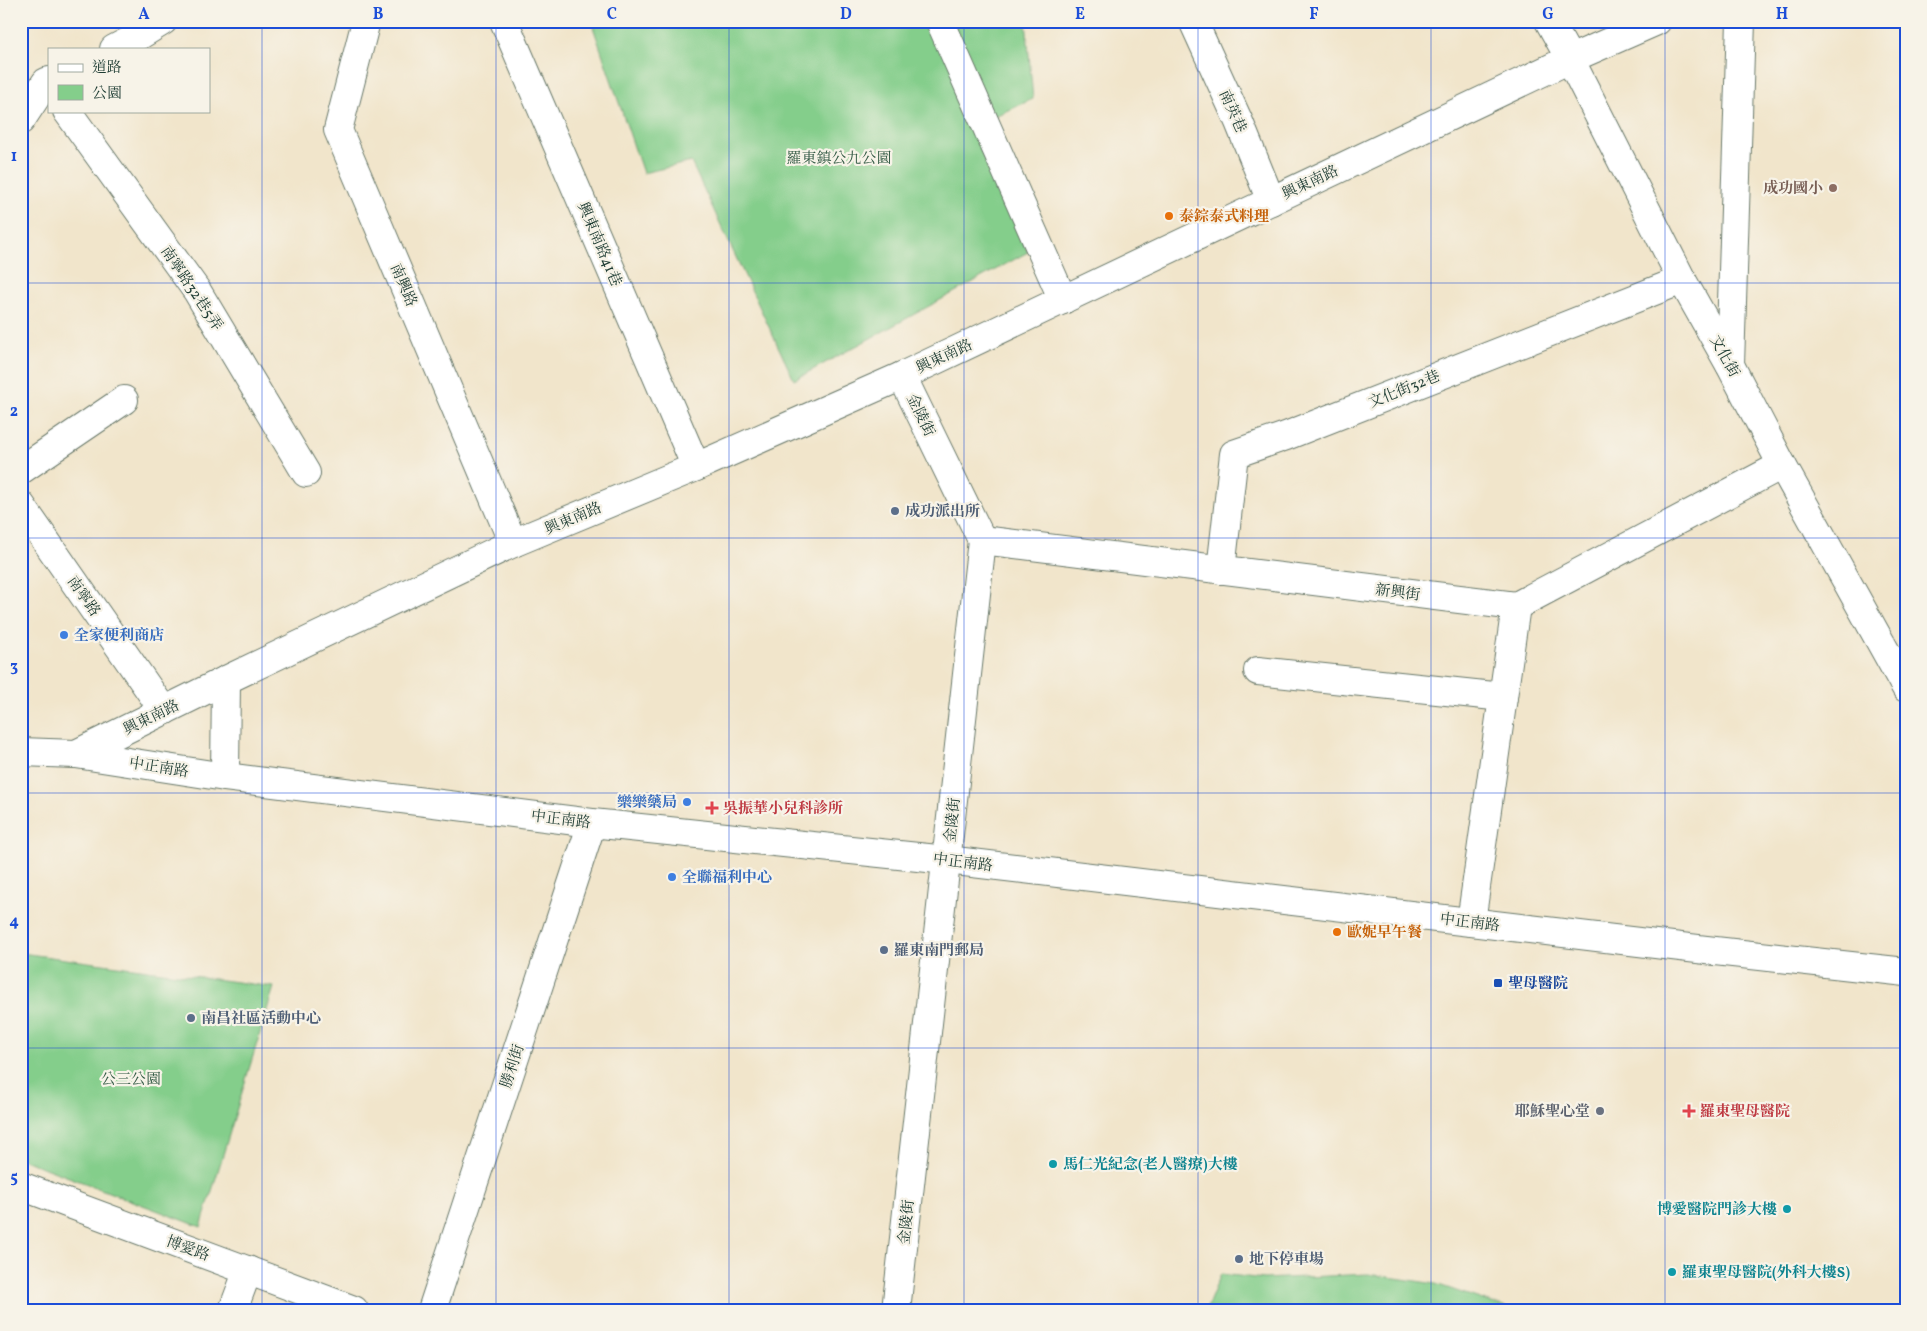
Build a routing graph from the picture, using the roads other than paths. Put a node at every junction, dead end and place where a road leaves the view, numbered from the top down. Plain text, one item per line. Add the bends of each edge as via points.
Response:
1 (162, 21) edge
2 (366, 21) edge
3 (504, 21) edge
4 (940, 21) edge
5 (1193, 21) edge
6 (1549, 21) edge
7 (1657, 21) edge
8 (1741, 21) edge
9 (116, 48) edge
10 (1570, 59) junction
11 (48, 83) edge
12 (68, 112) edge
13 (21, 120) edge
14 (1271, 201) junction
15 (1682, 280) junction
16 (1062, 300) junction
17 (1730, 365) junction
18 (902, 376) junction
19 (124, 400) dead end
20 (1782, 465) junction
21 (696, 467) junction
22 (21, 470) edge
23 (306, 473) dead end
24 (21, 505) edge
25 (982, 540) junction
26 (513, 543) junction
27 (1221, 570) junction
28 (1516, 606) junction
29 (1258, 671) dead end
30 (226, 680) junction
31 (1906, 688) edge
32 (1503, 697) junction
33 (164, 711) junction
34 (76, 754) junction
35 (22, 755) edge
36 (225, 777) junction
37 (592, 823) junction
38 (947, 860) junction
39 (1471, 922) junction
40 (1906, 972) edge
41 (21, 1186) edge
42 (248, 1270) junction
43 (233, 1310) edge
44 (354, 1310) edge
45 (432, 1310) edge
46 (896, 1310) edge

1 - 9 street
2 - 26 street, 南興路 via 338,130
3 - 21 street, 興東南路41巷
4 - 16 street
5 - 14 street, 南英巷
6 - 10 street, 文化街
7 - 10 street, 興東南路
8 - 17 street
10 - 14 street, 興東南路
10 - 15 street, 文化街
11 - 13 street
12 - 23 street, 南寧路32巷5弄 via 197,291
14 - 16 street, 興東南路
15 - 17 street, 文化街
15 - 27 street, 文化街32巷 via 1234,454
16 - 18 street, 興東南路
17 - 20 street, 文化街
18 - 21 street, 興東南路
18 - 25 street, 金陵街
19 - 22 street
20 - 28 street
20 - 31 street, 文化街
21 - 26 street, 興東南路
24 - 33 street, 南寧路
25 - 27 street, 新興街
25 - 38 street, 金陵街
26 - 30 street, 興東南路
27 - 28 street, 新興街
28 - 32 street
29 - 32 street
30 - 33 street, 興東南路
30 - 36 street
32 - 39 street
33 - 34 street, 興東南路
34 - 35 street, 中正南路
34 - 36 street, 中正南路
36 - 37 street, 中正南路
37 - 38 street, 中正南路
37 - 45 street, 勝利街
38 - 39 street, 中正南路
38 - 46 street, 金陵街
39 - 40 street, 中正南路
41 - 42 street, 博愛路
42 - 43 street
42 - 44 street, 博愛路

